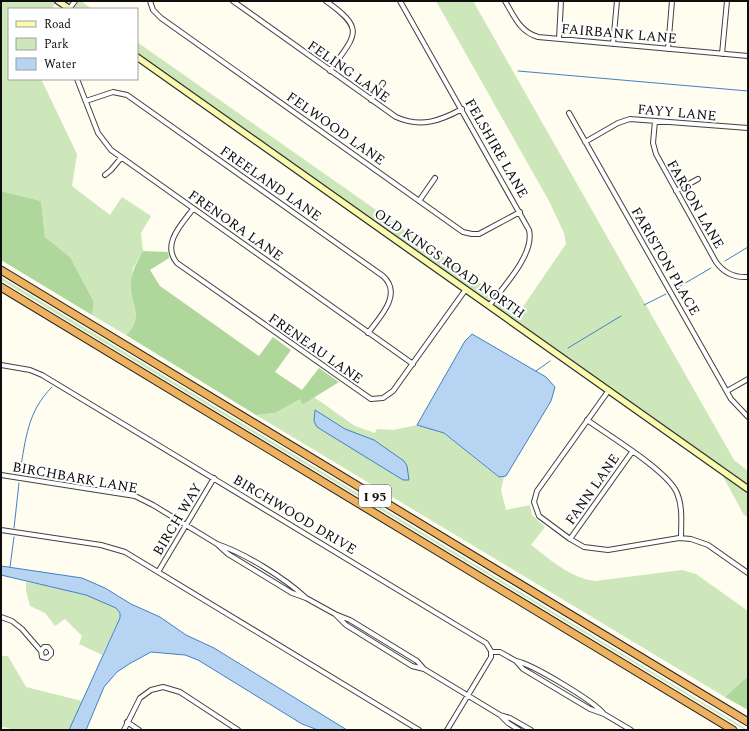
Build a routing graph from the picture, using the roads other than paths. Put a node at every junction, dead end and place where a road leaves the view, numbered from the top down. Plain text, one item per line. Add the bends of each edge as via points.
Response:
1 (58, 1) edge
2 (150, 1) edge
3 (233, 1) edge
4 (326, 1) edge
5 (400, 1) edge
6 (505, 1) edge
7 (561, 1) edge
8 (617, 1) edge
9 (672, 1) edge
10 (727, 1) edge
11 (68, 8) edge
12 (559, 39) junction
13 (613, 44) junction
14 (668, 49) junction
15 (722, 54) junction
16 (748, 56) edge
17 (138, 58) edge
18 (330, 71) junction
19 (77, 80) edge
20 (383, 84) dead end
21 (371, 100) junction
22 (86, 101) junction
23 (462, 109) junction
24 (569, 113) dead end
25 (655, 121) junction
26 (748, 128) edge
27 (585, 142) junction
28 (121, 158) junction
29 (105, 175) dead end
30 (435, 178) dead end
31 (698, 179) dead end
32 (676, 191) junction
33 (419, 201) junction
34 (193, 209) junction
35 (520, 212) junction
36 (1, 270) edge
37 (748, 277) edge
38 (1, 287) edge
39 (466, 289) junction
40 (489, 306) junction
41 (368, 332) junction
42 (413, 364) junction
43 (1, 365) edge
44 (748, 379) edge
45 (609, 390) junction
46 (727, 391) junction
47 (748, 417) edge
48 (587, 420) junction
49 (632, 452) junction
50 (1, 475) edge
51 (214, 478) junction
52 (748, 489) edge
53 (186, 526) junction
54 (1, 530) edge
55 (681, 538) junction
56 (570, 539) junction
57 (158, 572) junction
58 (748, 573) edge
59 (335, 614) junction
60 (1, 616) edge
61 (41, 651) dead end
62 (492, 652) junction
63 (424, 669) junction
64 (468, 696) junction
65 (500, 715) junction
66 (127, 722) junction
67 (748, 722) edge
68 (124, 730) edge
69 (139, 730) edge
70 (238, 730) edge
71 (419, 730) edge
72 (447, 730) edge
73 (519, 730) edge
74 (531, 730) edge
75 (631, 730) edge
76 (733, 730) edge

1 - 11 street
2 - 33 street, FELWOOD LANE via 153,10 161,18
3 - 18 street, FELING LANE
4 - 18 street via 346,16 353,30 350,43
5 - 23 street, FELSHIRE LANE
6 - 12 street, FAIRBANK LANE via 527,32 538,37
7 - 12 street
8 - 13 street
9 - 14 street
10 - 15 street
12 - 13 street, FAIRBANK LANE
13 - 14 street, FAIRBANK LANE
14 - 15 street, FAIRBANK LANE
15 - 16 street, FAIRBANK LANE
17 - 39 street, OLD KINGS ROAD NORTH
18 - 21 street, FELING LANE
19 - 22 street, FRENORA LANE
20 - 21 street
21 - 23 street, FELING LANE via 396,117 417,123 436,122
22 - 28 street, FRENORA LANE via 104,142
22 - 41 street, FREELAND LANE via 109,92 127,95 384,277 390,287 390,299
23 - 35 street, FELSHIRE LANE
24 - 27 street, FARISTON PLACE
25 - 26 street, FAYY LANE
25 - 27 street, FAYY LANE via 622,121
25 - 32 street, FARSON LANE via 655,152
27 - 46 street, FARISTON PLACE
28 - 29 street
28 - 34 street, FRENORA LANE
30 - 33 street
31 - 32 street
32 - 37 street, FARSON LANE via 720,267 731,275
33 - 35 street, FELWOOD LANE via 460,230 472,234 482,233
34 - 41 street, FRENORA LANE
34 - 42 street, FRENEAU LANE via 172,240 171,253 177,263 363,396 376,400 389,396
35 - 40 street, FELSHIRE LANE via 531,237 529,248
36 - 67 highway, I 95
38 - 76 highway, I 95
39 - 40 street, OLD KINGS ROAD NORTH
39 - 42 street, FRENEAU LANE
40 - 45 street, OLD KINGS ROAD NORTH
41 - 42 street, FRENORA LANE
43 - 51 street, BIRCHWOOD DRIVE via 39,373
44 - 46 street
45 - 48 street
45 - 52 street, OLD KINGS ROAD NORTH
46 - 47 street, FARISTON PLACE
48 - 49 street
48 - 56 street via 534,499 539,516
49 - 55 street via 661,473 675,489 681,507
49 - 56 street, FANN LANE
50 - 53 street, BIRCHBARK LANE via 130,495 144,500
51 - 53 street, BIRCH WAY
51 - 62 street, BIRCHWOOD DRIVE via 484,642
53 - 57 street, BIRCH WAY
53 - 59 street, BIRCHBARK LANE via 238,553
54 - 57 street via 115,548
55 - 56 street via 605,550 584,547
55 - 58 street via 704,543
57 - 71 street
59 - 63 street via 350,620 417,661
59 - 63 street via 346,626 412,666
60 - 61 street via 20,626
62 - 64 street
62 - 75 street via 500,652 530,666
63 - 64 street
64 - 65 street
64 - 72 street
65 - 73 street
65 - 74 street
66 - 68 street
66 - 69 street
66 - 70 street via 142,695 154,689 167,688 183,694

